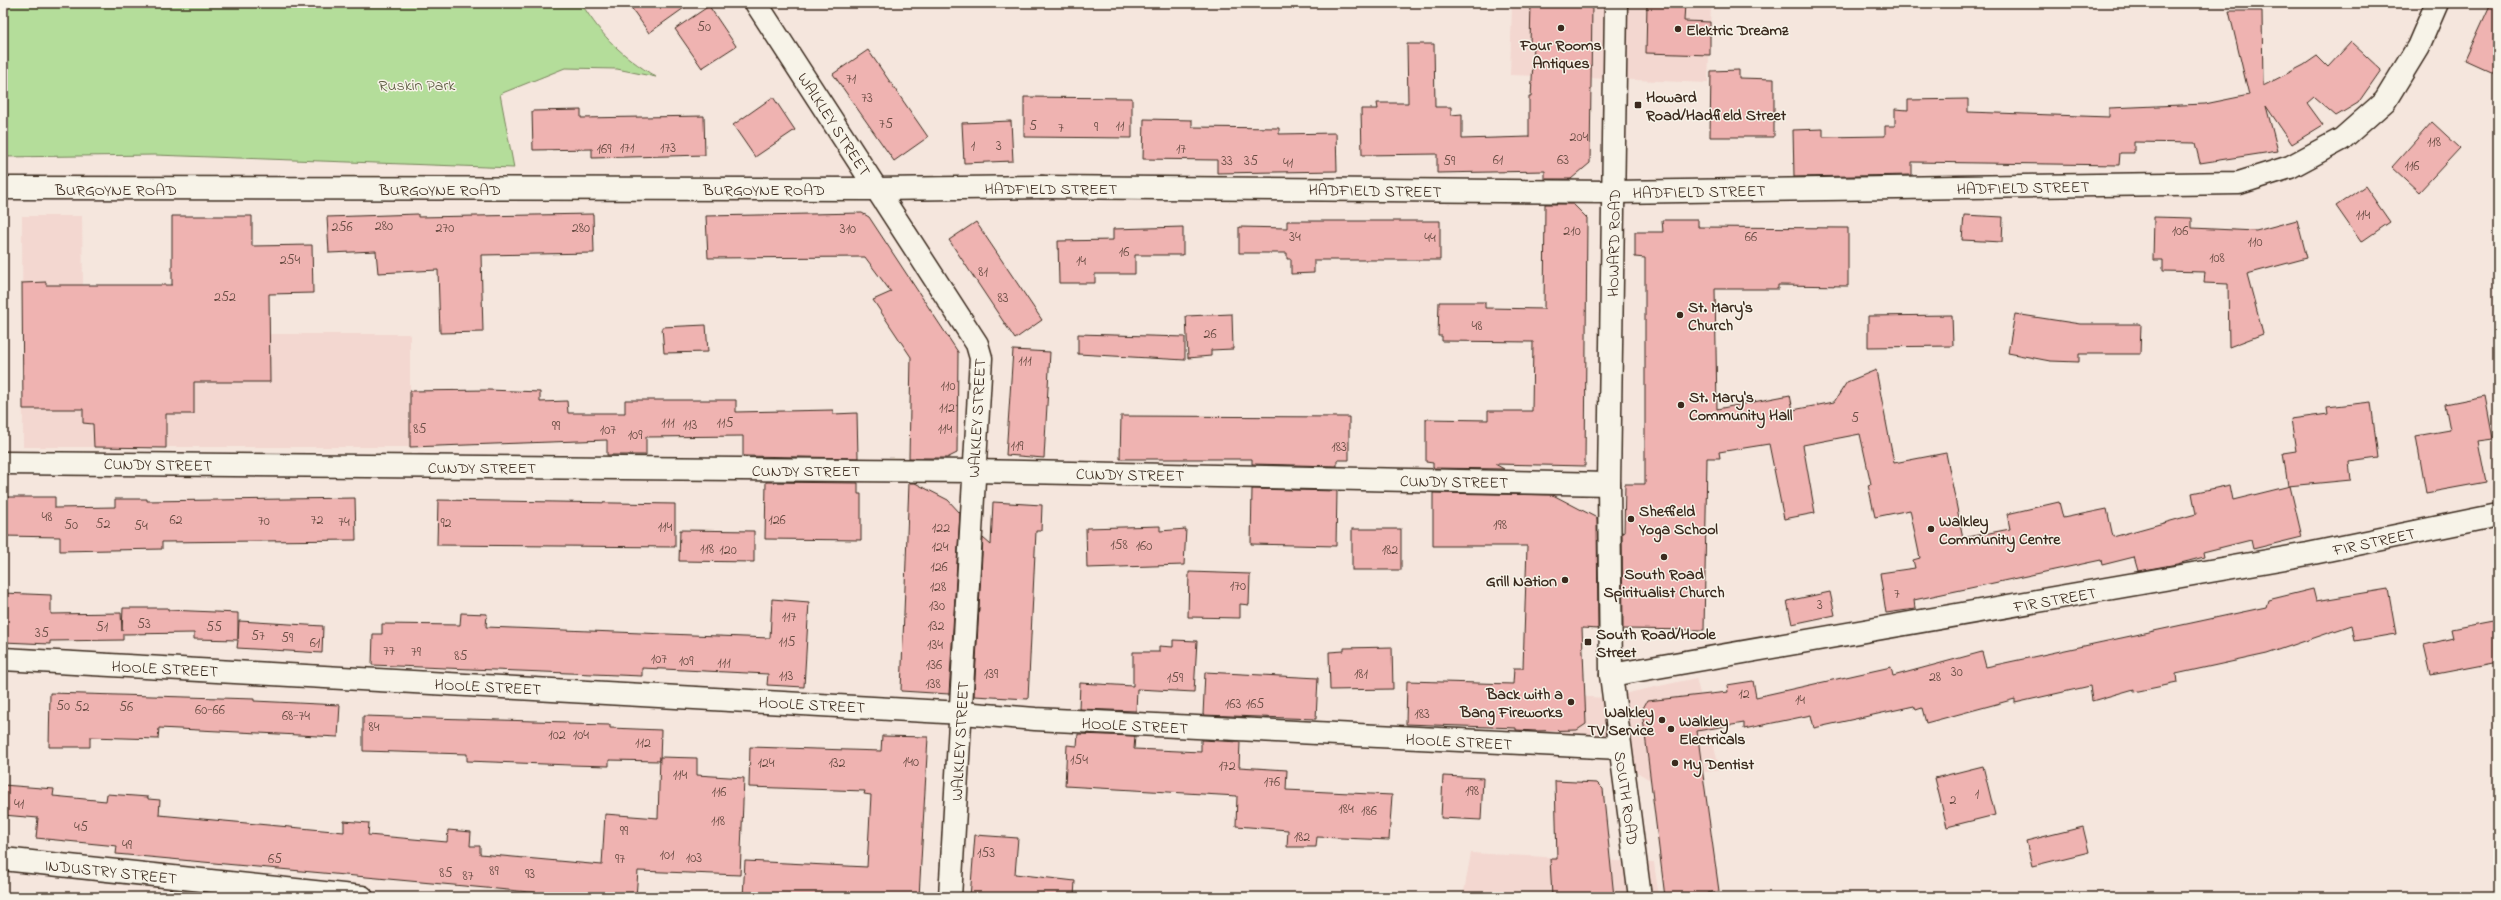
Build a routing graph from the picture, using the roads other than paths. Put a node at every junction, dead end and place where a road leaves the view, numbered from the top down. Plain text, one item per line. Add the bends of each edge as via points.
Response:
1 (756, 3) edge
2 (1616, 3) edge
3 (2437, 3) edge
4 (3, 188) edge
5 (877, 188) junction
6 (1614, 192) junction
7 (3, 463) edge
8 (973, 471) junction
9 (1609, 484) junction
10 (2498, 515) edge
11 (3, 659) edge
12 (1611, 675) junction
13 (962, 713) junction
14 (1620, 748) junction
15 (3, 859) edge
16 (362, 897) edge
17 (950, 897) edge
18 (1640, 897) edge

1 - 5 street, WALKLEY STREET
2 - 6 street, HOWARD ROAD
3 - 6 street, HADFIELD STREET via 2418,47 2384,101 2342,139 2290,167 2239,183
4 - 5 street, BURGOYNE ROAD
5 - 6 street, HADFIELD STREET
5 - 8 street, WALKLEY STREET via 977,344 981,358
6 - 9 street, HOWARD ROAD
7 - 8 street, CUNDY STREET
8 - 9 street, CUNDY STREET
8 - 13 street, WALKLEY STREET
9 - 12 street, SOUTH ROAD
10 - 12 street, FIR STREET via 2285,558
11 - 13 street, HOOLE STREET
12 - 14 street, SOUTH ROAD
13 - 14 street, HOOLE STREET via 1043,720
13 - 17 street, WALKLEY STREET
14 - 18 street, SOUTH ROAD
15 - 16 street, INDUSTRY STREET

